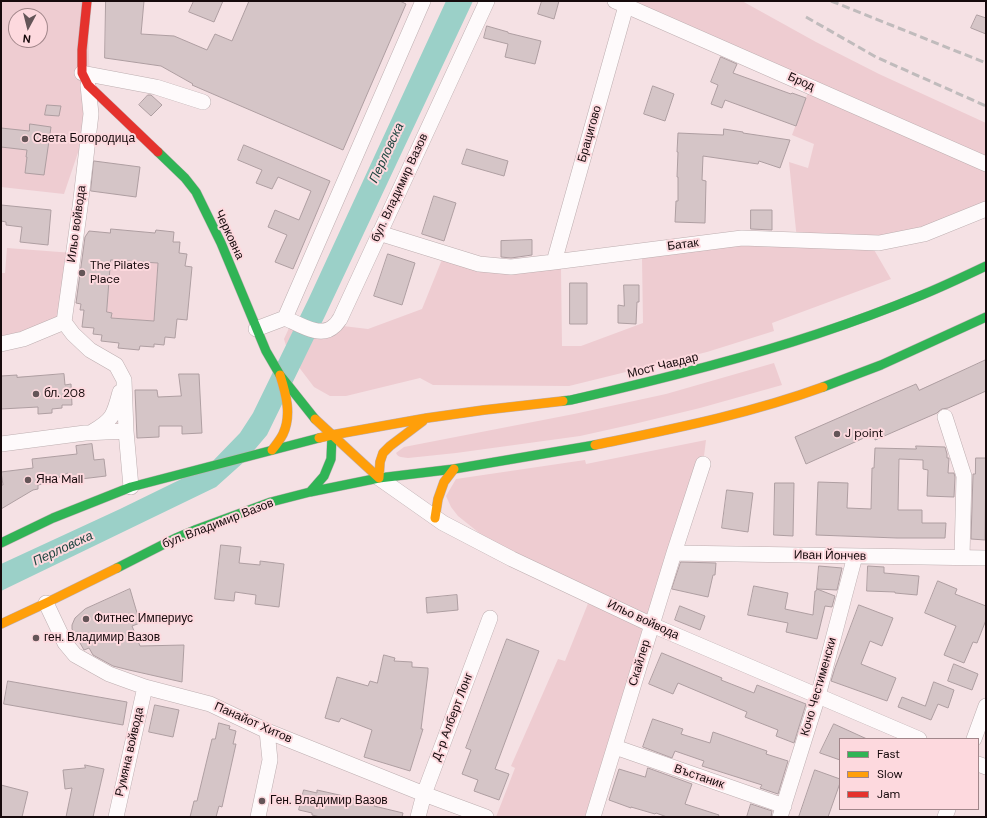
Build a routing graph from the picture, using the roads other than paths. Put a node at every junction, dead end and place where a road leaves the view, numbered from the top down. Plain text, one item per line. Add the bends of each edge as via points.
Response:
1 (87, 1) edge
2 (423, 1) edge
3 (487, 1) edge
4 (621, 3) edge
5 (85, 79) junction
6 (203, 102) dead end
7 (986, 164) edge
8 (986, 209) edge
9 (379, 233) junction
10 (554, 262) junction
11 (986, 266) edge
12 (285, 318) junction
13 (986, 318) edge
14 (64, 322) junction
15 (256, 329) junction
16 (1, 344) edge
17 (280, 375) junction
18 (124, 380) junction
19 (945, 417) dead end
20 (427, 418) junction
21 (126, 431) junction
22 (92, 432) junction
23 (332, 435) junction
24 (1, 444) edge
25 (272, 450) junction
26 (703, 464) dead end
27 (454, 469) junction
28 (379, 478) junction
29 (131, 487) junction
30 (310, 492) junction
31 (435, 518) junction
32 (1, 543) edge
33 (674, 553) junction
34 (855, 556) junction
35 (962, 557) junction
36 (986, 558) edge
37 (46, 602) junction
38 (490, 618) dead end
39 (1, 624) edge
40 (652, 625) junction
41 (145, 687) junction
42 (818, 696) junction
43 (986, 706) edge
44 (267, 731) junction
45 (917, 738) edge
46 (974, 738) edge
47 (615, 747) junction
48 (424, 794) junction
49 (782, 812) edge
50 (116, 817) edge
51 (258, 817) edge
52 (418, 817) edge
53 (486, 817) edge
54 (593, 817) edge

1 - 5 main road via 82,50
2 - 12 street
3 - 9 street, бул. Владимир Вазов
4 - 7 street, Брод
4 - 10 street, Брацигово
5 - 6 street via 156,87
5 - 14 street, Ильо войвода via 90,114
5 - 15 main road, Черковна via 196,192 221,243
8 - 10 street, Батак via 924,234 879,243 742,238
9 - 10 street, Батак via 479,264 511,267
9 - 12 street, бул. Владимир Вазов via 334,327 324,332 313,331
11 - 20 main road, Мост Чавдар via 896,306 736,359 571,400
12 - 15 street
13 - 27 main road via 880,365 806,393 742,412 583,448
14 - 16 street via 23,339
14 - 18 street via 90,350 116,365
15 - 17 main road, Черковна
17 - 23 main road, Черковна via 313,417
17 - 25 main road via 288,414 286,429
18 - 21 street
18 - 22 street via 113,416
19 - 35 street via 964,476
20 - 23 main road, Мост Чавдар
20 - 28 main road via 382,453
21 - 22 street
21 - 29 street
22 - 24 street
23 - 25 main road
23 - 28 main road, Черковна
23 - 30 main road via 331,459 324,476
25 - 29 main road
26 - 33 street, Скайлер
27 - 28 main road
27 - 31 main road via 444,482
28 - 30 main road, бул. Владимир Вазов
28 - 31 street, Ильо войвода
29 - 32 main road via 53,518
30 - 37 main road, бул. Владимир Вазов via 271,502 189,532
31 - 40 street, Ильо войвода via 512,559
33 - 34 street, Иван Йончев
33 - 40 street, Скайлер
34 - 35 street, Иван Йончев
34 - 42 street, Кочо Честименски
35 - 36 street, Иван Йончев
37 - 39 main road, бул. Владимир Вазов
37 - 41 street, Панайот Хитов via 64,643 75,655 109,674
38 - 48 street, Д-р Алберт Лонг
40 - 42 street, Ильо войвода
40 - 47 street, Скайлер
41 - 44 street, Панайот Хитов via 210,704
41 - 50 street, Румяна войвода
42 - 45 street, Ильо войвода
42 - 49 street, Кочо Честименски
43 - 46 street
44 - 48 street, Панайот Хитов
44 - 51 street via 270,760
47 - 49 street, Въстаник
47 - 54 street, Скайлер
48 - 52 street, Д-р Алберт Лонг
48 - 53 street, Панайот Хитов

